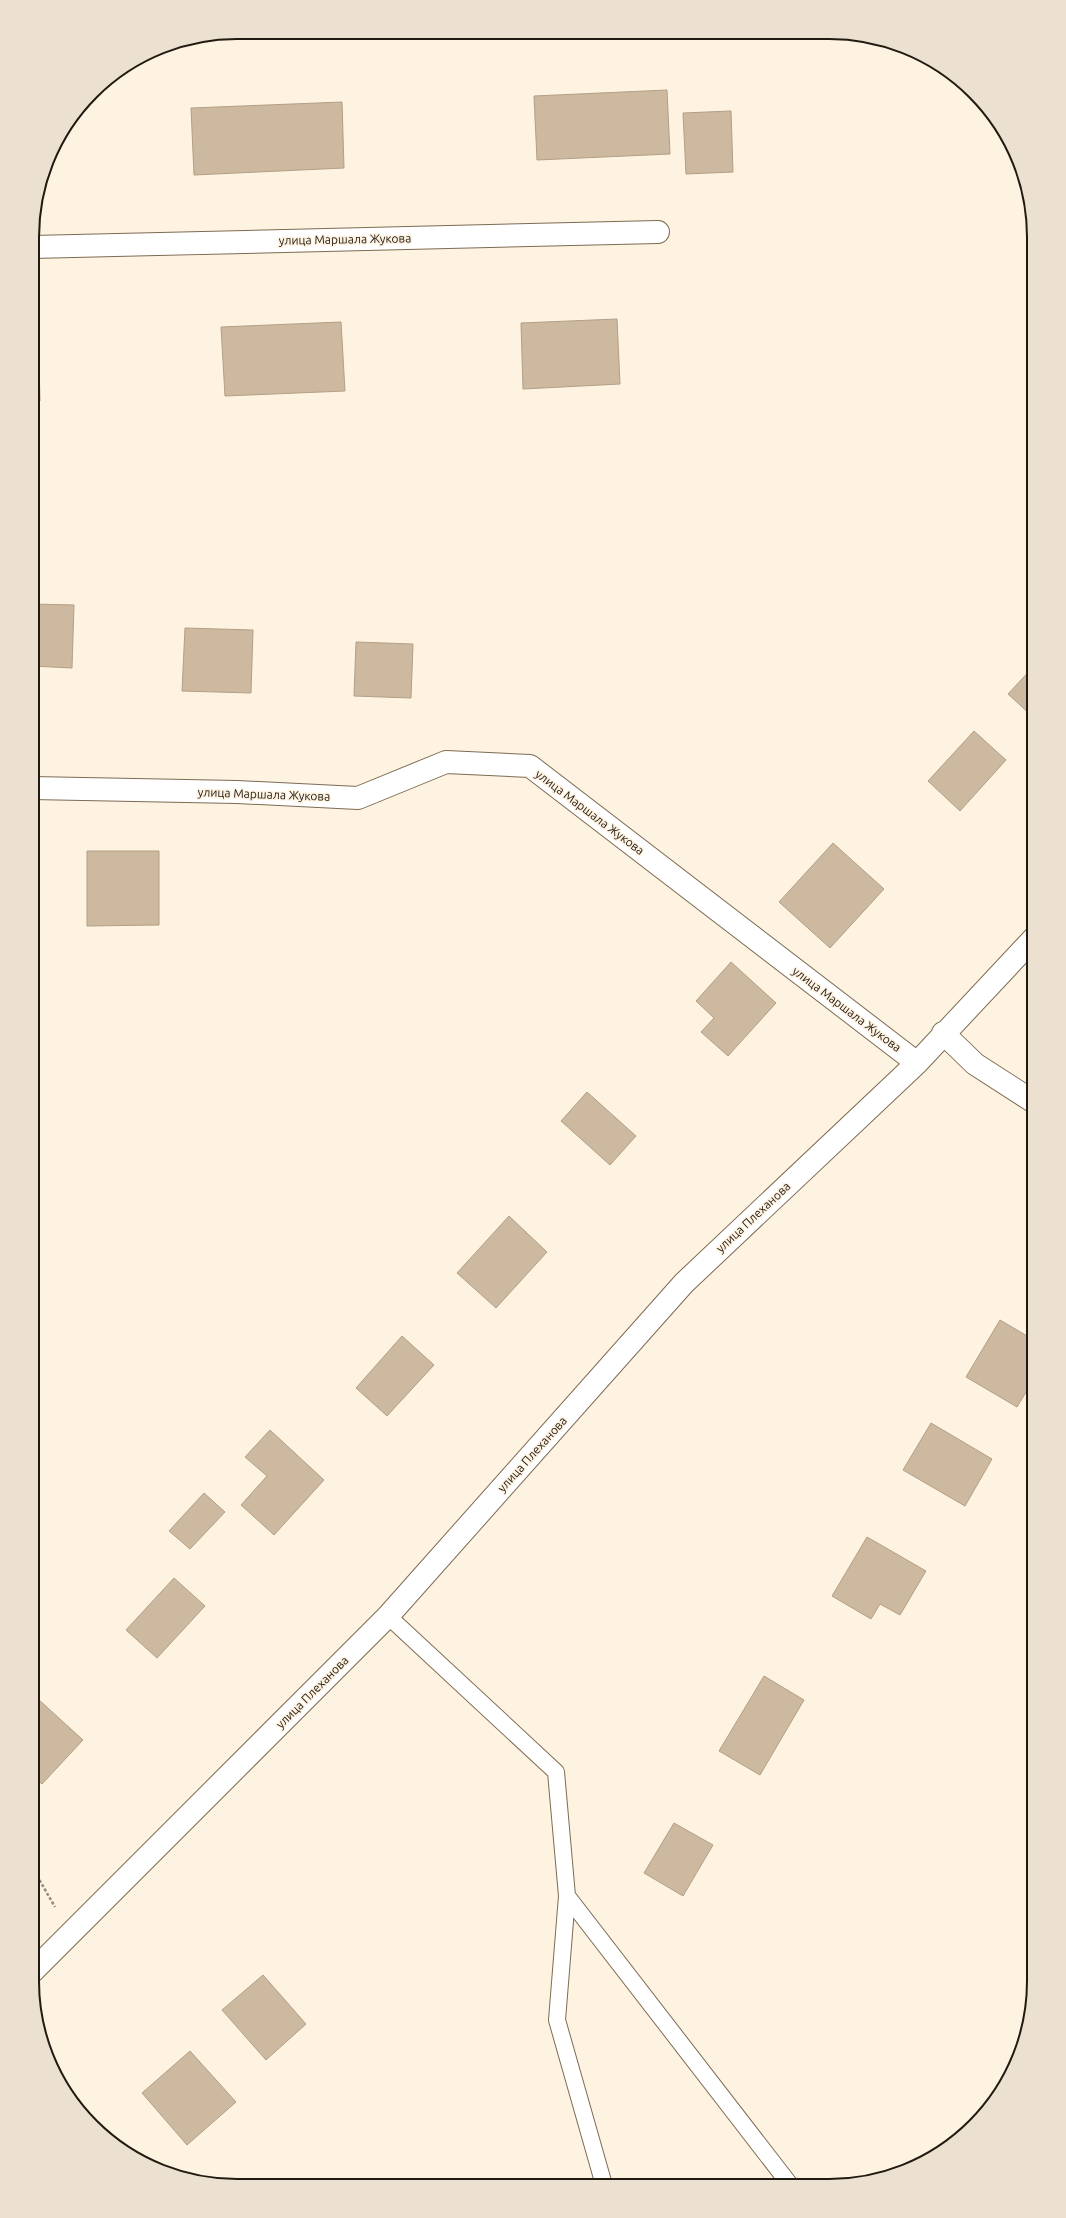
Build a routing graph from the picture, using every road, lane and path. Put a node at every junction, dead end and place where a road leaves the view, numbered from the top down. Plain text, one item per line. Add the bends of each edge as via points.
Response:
1 (658, 232) dead end
2 (39, 247) edge
3 (39, 788) edge
4 (1027, 945) edge
5 (943, 1033) junction
6 (917, 1063) junction
7 (1027, 1097) edge
8 (388, 1616) junction
9 (39, 1879) edge
10 (567, 1896) junction
11 (71, 1933) junction
12 (39, 1965) edge
13 (602, 2179) edge
14 (786, 2179) edge

1 - 2 street, улица Маршала Жукова
3 - 6 street, улица Маршала Жукова via 237,792 358,798 446,762 530,766
4 - 5 street, улица Плеханова
5 - 6 street, улица Плеханова
5 - 7 street via 975,1064
6 - 8 street, улица Плеханова via 684,1283
8 - 10 lane via 556,1772
8 - 11 street, улица Плеханова
9 - 11 path
10 - 13 lane via 557,2020
10 - 14 lane
11 - 12 street, улица Плеханова

